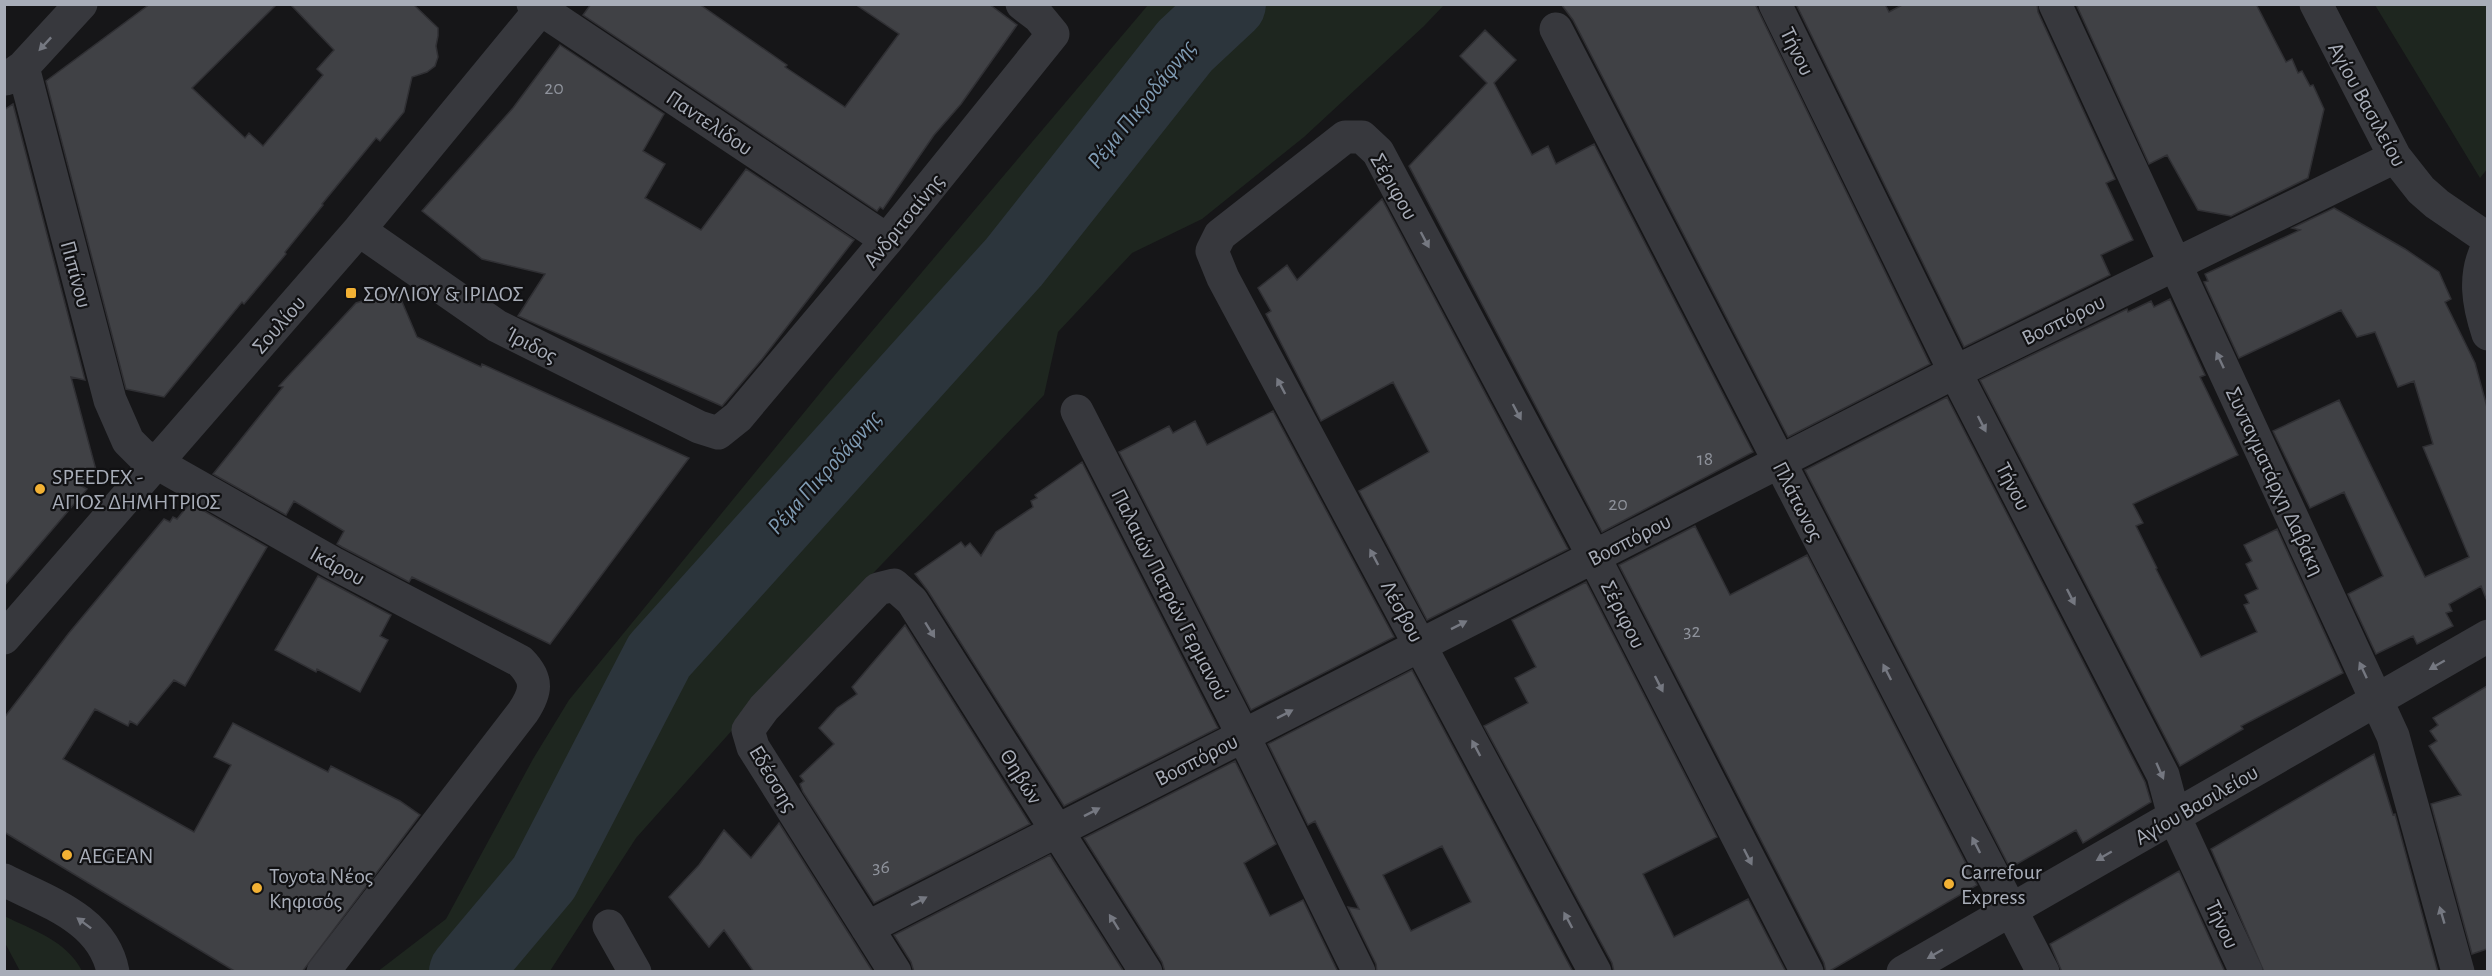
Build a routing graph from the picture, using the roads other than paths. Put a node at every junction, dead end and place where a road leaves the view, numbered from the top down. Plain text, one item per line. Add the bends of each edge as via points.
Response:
1 (81, 4) edge
2 (1022, 4) edge
3 (1775, 4) edge
4 (2055, 4) edge
5 (2316, 4) edge
6 (540, 6) edge
7 (1556, 29) dead end
8 (14, 74) edge
9 (1362, 138) joint
10 (2395, 157) junction
11 (359, 230) junction
12 (2487, 239) edge
13 (887, 240) junction
14 (2487, 246) edge
15 (2176, 264) junction
16 (2487, 334) edge
17 (1955, 372) junction
18 (1077, 411) dead end
19 (718, 433) joint
20 (1779, 462) junction
21 (157, 463) junction
22 (1594, 557) junction
23 (894, 585) joint
24 (2487, 636) edge
25 (4, 638) edge
26 (1421, 644) junction
27 (2377, 699) junction
28 (1243, 735) junction
29 (2174, 816) junction
30 (1056, 831) junction
31 (4, 880) edge
32 (2010, 910) junction
33 (609, 926) dead end
34 (867, 928) junction
35 (114, 972) edge
36 (322, 972) edge
37 (635, 972) edge
38 (895, 972) edge
39 (1146, 972) edge
40 (1359, 972) edge
41 (1595, 972) edge
42 (1807, 972) edge
43 (1904, 972) edge
44 (2043, 972) edge
45 (2246, 972) edge
46 (2458, 972) edge

1 -> 8 street
2 - 13 street, Ανδριτσαίνης via 1053,34
3 - 17 street, Τήνου
4 - 15 street, Συνταγματάρχη Δαβάκη
5 - 10 street, Αγίου Βασιλείου
6 - 11 street, Σουλίου
6 - 13 street, Παντελίδου
7 - 20 street, Πλάτωνος
8 - 21 street, Πιπίνου via 114,414 128,441
9 -> 22 street, Σέριφου via 1378,152
26 -> 9 street, Λέσβου via 1212,251 1220,235 1345,137
10 - 12 street, Αγίου Βασιλείου via 2421,190
10 - 15 street, Βοσπόρου
11 - 19 street, Ίριδος via 497,326
11 - 21 street, Σουλίου
13 - 19 street, Ανδριτσαίνης via 738,417
14 - 16 street via 2477,278
15 - 17 street, Βοσπόρου
27 -> 15 street, Συνταγματάρχη Δαβάκη
17 - 20 street, Βοσπόρου
17 -> 29 street, Τήνου via 2163,775
18 - 28 street, Παλαιών Πατρών Γερμανού
20 - 22 street, Βοσπόρου
32 -> 20 street, Πλάτωνος
21 - 25 street, Σουλίου
21 - 36 street, Ικάρου via 530,670 533,696
26 -> 22 street, Βοσπόρου
22 -> 42 street, Σέριφου
23 -> 30 street, Θηβών via 912,601
23 - 34 street, Εδέσσης via 878,589 764,708 748,730 753,747
24 -> 27 street, Αγίου Βασιλείου
28 -> 26 street, Βοσπόρου
41 -> 26 street, Λέσβου
27 - 29 street, Αγίου Βασιλείου
46 -> 27 street, Συνταγματάρχη Δαβάκη via 2393,736
30 -> 28 street, Βοσπόρου
28 - 40 street, Παλαιών Πατρών Γερμανού
29 -> 32 street, Αγίου Βασιλείου
29 - 45 street, Τήνου
34 -> 30 street, Βοσπόρου
39 -> 30 street, Θηβών
35 -> 31 street via 104,944 87,925
32 -> 43 street, Αγίου Βασιλείου
32 - 44 street, Πλάτωνος
33 - 37 street
34 - 38 street, Εδέσσης

